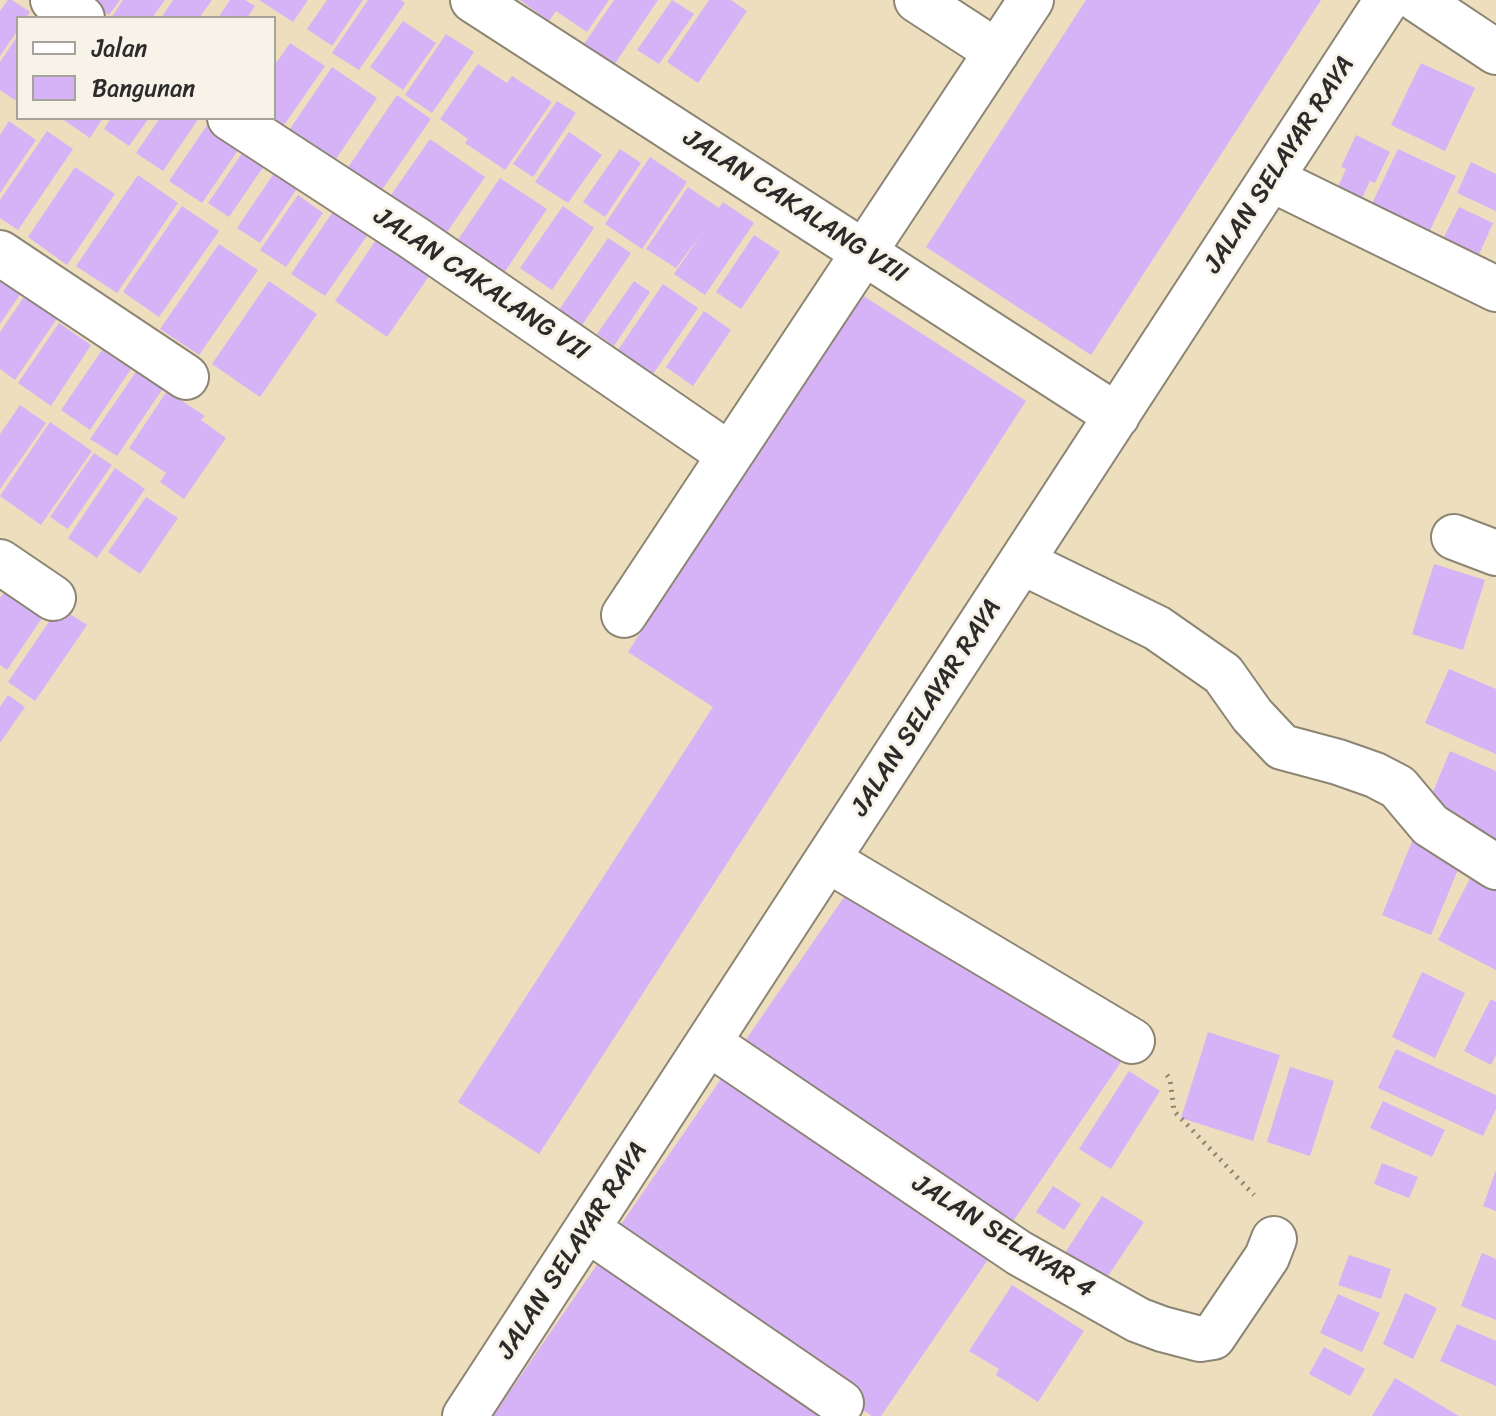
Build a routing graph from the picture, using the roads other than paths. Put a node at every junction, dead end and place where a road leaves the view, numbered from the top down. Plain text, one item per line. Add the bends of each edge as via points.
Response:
1 (53, 0) edge
2 (473, 0) edge
3 (917, 0) edge
4 (1031, 0) edge
5 (1387, 0) edge
6 (1418, 0) edge
7 (79, 16) edge
8 (997, 52) junction
9 (1496, 52) edge
10 (233, 120) edge
11 (1271, 179) junction
12 (865, 252) junction
13 (0, 253) edge
14 (1496, 289) edge
15 (186, 377) dead end
16 (1117, 416) junction
17 (730, 455) junction
18 (1454, 537) dead end
19 (1496, 553) edge
20 (0, 562) edge
21 (1022, 562) junction
22 (53, 598) dead end
23 (624, 615) dead end
24 (828, 860) junction
25 (1496, 867) edge
26 (1132, 1041) road end
27 (709, 1043) junction
28 (587, 1229) junction
29 (1274, 1239) road end
30 (841, 1403) dead end
31 (465, 1416) edge

1 - 7 street
2 - 12 street, JALAN CAKALANG VIII
3 - 8 street
4 - 8 street
5 - 11 street, JALAN SELAYAR RAYA
6 - 9 street
8 - 12 street
10 - 17 street, JALAN CAKALANG VII
11 - 14 street
11 - 16 street, JALAN SELAYAR RAYA
12 - 16 street, JALAN CAKALANG VIII
12 - 17 street
13 - 15 street
16 - 21 street, JALAN SELAYAR RAYA
17 - 23 street
18 - 19 street
20 - 22 street
21 - 24 street, JALAN SELAYAR RAYA
21 - 25 street via 1157,628 1223,674 1282,747 1350,766 1398,787 1430,825
24 - 26 street
24 - 27 street, JALAN SELAYAR RAYA
27 - 28 street, JALAN SELAYAR RAYA
27 - 29 street, JALAN SELAYAR 4 via 1019,1253 1162,1329 1213,1337
28 - 30 street
28 - 31 street, JALAN SELAYAR RAYA

